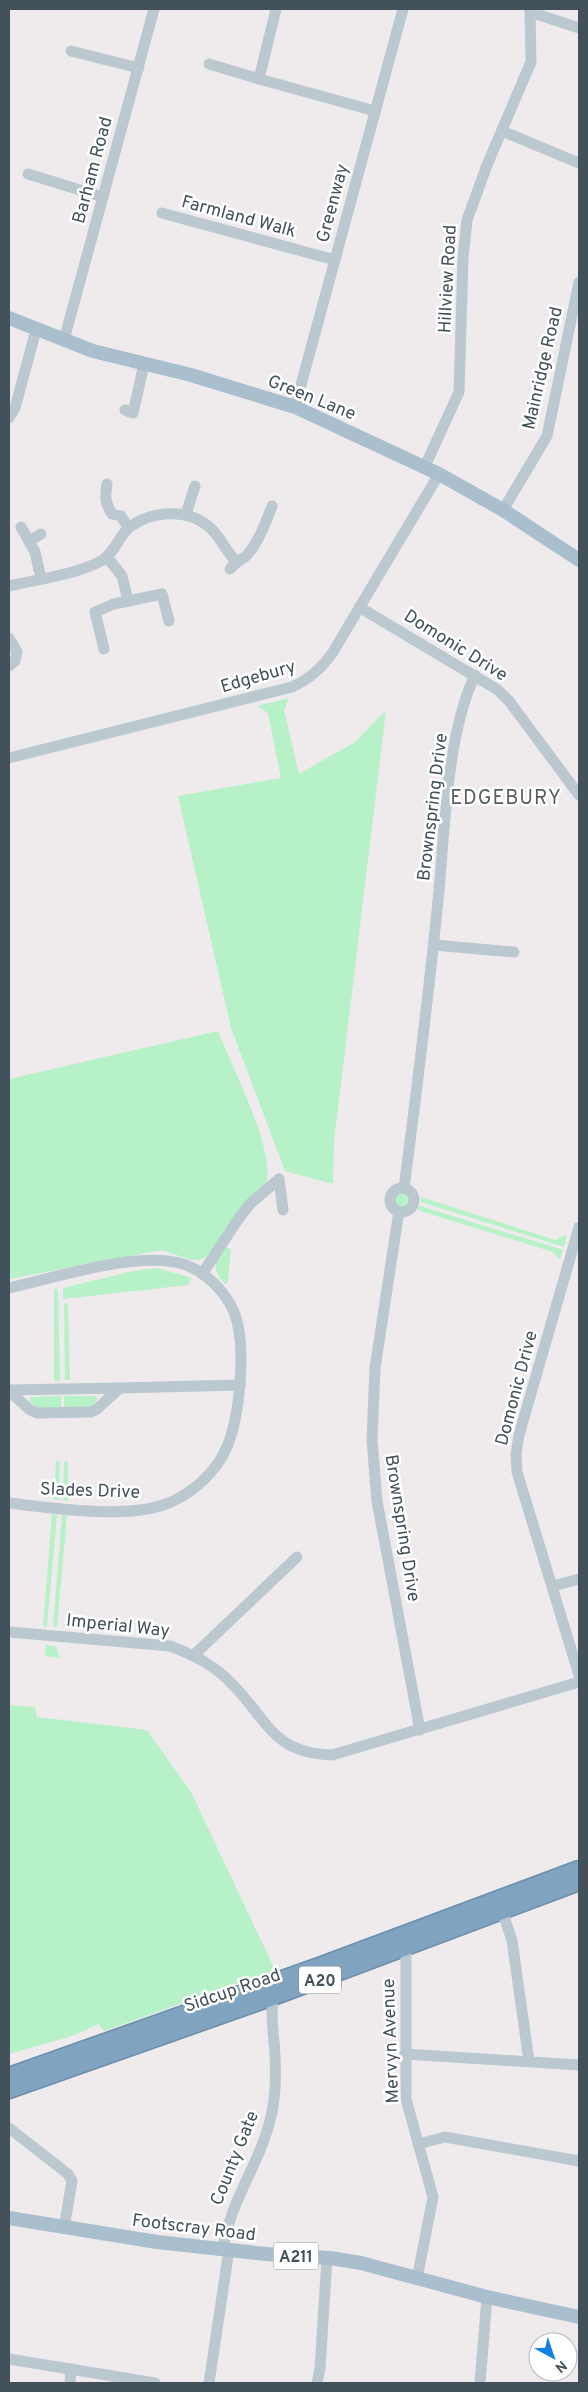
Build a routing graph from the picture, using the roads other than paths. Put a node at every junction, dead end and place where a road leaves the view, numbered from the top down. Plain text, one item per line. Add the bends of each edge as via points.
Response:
1 (154, 9) edge
2 (276, 9) edge
3 (404, 9) edge
4 (530, 10) edge
5 (579, 28) edge
6 (71, 51) dead end
7 (208, 64) dead end
8 (139, 68) junction
9 (259, 79) junction
10 (375, 111) junction
11 (502, 130) junction
12 (579, 163) edge
13 (28, 174) dead end
14 (103, 197) junction
15 (162, 213) dead end
16 (335, 260) junction
17 (579, 282) edge
18 (9, 318) edge
19 (36, 330) junction
20 (64, 340) junction
21 (144, 364) junction
22 (295, 407) junction
23 (132, 413) dead end
24 (9, 418) edge
25 (425, 466) junction
26 (439, 474) junction
27 (107, 484) dead end
28 (195, 486) dead end
29 (272, 506) dead end
30 (503, 510) junction
31 (186, 514) junction
32 (21, 527) dead end
33 (128, 527) junction
34 (41, 534) dead end
35 (29, 541) junction
36 (107, 557) junction
37 (579, 560) edge
38 (41, 578) junction
39 (9, 586) edge
40 (128, 601) junction
41 (359, 608) junction
42 (169, 621) dead end
43 (9, 638) edge
44 (104, 649) dead end
45 (9, 666) edge
46 (475, 675) junction
47 (9, 758) edge
48 (579, 795) edge
49 (434, 944) junction
50 (514, 952) dead end
51 (404, 1188) junction
52 (283, 1210) dead end
53 (399, 1211) junction
54 (579, 1227) edge
55 (202, 1274) junction
56 (9, 1288) edge
57 (240, 1385) junction
58 (120, 1388) junction
59 (9, 1391) edge
60 (9, 1503) edge
61 (296, 1557) dead end
62 (579, 1579) edge
63 (553, 1586) junction
64 (9, 1632) edge
65 (194, 1655) junction
66 (579, 1675) edge
67 (579, 1682) edge
68 (420, 1730) junction
69 (579, 1869) edge
70 (579, 1882) edge
71 (502, 1911) junction
72 (406, 1948) junction
73 (273, 1998) junction
74 (254, 2004) junction
75 (271, 2021) junction
76 (405, 2054) junction
77 (529, 2061) junction
78 (579, 2065) edge
79 (9, 2076) edge
80 (9, 2090) edge
81 (9, 2128) edge
82 (418, 2144) junction
83 (579, 2161) edge
84 (9, 2218) edge
85 (64, 2228) junction
86 (226, 2250) junction
87 (327, 2258) junction
88 (417, 2279) junction
89 (487, 2297) junction
90 (579, 2317) edge
91 (9, 2359) edge
92 (71, 2369) junction
93 (70, 2383) edge
94 (155, 2383) edge
95 (209, 2383) edge
96 (317, 2383) edge
97 (480, 2383) edge

1 - 8 street, Barham Road
2 - 9 street
3 - 10 street, Greenway
4 - 5 street
4 - 11 street, Hillview Road via 532,62
6 - 8 street
7 - 9 street
8 - 14 street, Barham Road
9 - 10 street
10 - 16 street, Greenway
11 - 12 street
11 - 25 street, Hillview Road via 471,205 464,239 460,392
13 - 14 street
14 - 20 street, Barham Road
15 - 16 street, Farmland Walk
16 - 22 street, Greenway
17 - 30 street, Mainridge Road via 547,436
18 - 19 main road, Green Lane
19 - 20 main road, Green Lane
19 - 24 street via 15,408
20 - 21 main road, Green Lane
21 - 22 main road, Green Lane
21 - 23 street
22 - 25 main road, Green Lane
25 - 26 main road, Green Lane
26 - 30 main road, Green Lane
26 - 41 street, Edgebury
27 - 33 street via 107,507 112,514 121,516
28 - 31 street
29 - 31 street via 246,556 233,565 209,526
30 - 37 main road, Green Lane
31 - 33 street via 151,517
32 - 35 street
33 - 36 street
34 - 35 street
35 - 38 street
36 - 38 street via 87,567
36 - 40 street via 122,576
38 - 39 street
40 - 42 street via 162,594
40 - 44 street via 95,612
41 - 46 street, Domonic Drive
41 - 47 street, Edgebury via 324,664 310,678 292,687
43 - 45 street via 17,652 15,661
46 - 48 street, Domonic Drive via 509,701
46 - 49 street, Brownspring Drive via 464,706 450,774
49 - 50 street
49 - 51 street, Brownspring Drive
51 - 53 street, Brownspring Drive via 393,1192 390,1199 393,1208
51 - 53 street, Brownspring Drive via 412,1194 414,1202 407,1210
52 - 55 street via 279,1179 251,1203
53 - 68 street, Brownspring Drive via 375,1368 373,1450 377,1501
54 - 63 street, Domonic Drive via 516,1454 518,1472
55 - 56 street, Slades Drive via 183,1264 148,1260 113,1264
55 - 57 street, Slades Drive via 214,1284 234,1312 240,1344
57 - 58 street
57 - 60 street, Slades Drive via 226,1450 209,1475 174,1501 134,1511
58 - 59 street
58 - 59 street via 91,1412 37,1412 30,1410
61 - 65 street
62 - 63 street
63 - 66 street, Domonic Drive
64 - 65 street, Imperial Way via 170,1646
65 - 68 street, Imperial Way via 235,1686 280,1739 305,1752 332,1755
67 - 68 street, Imperial Way
69 - 79 highway, Sidcup Road / A20
70 - 71 highway, Sidcup Road / A20
71 - 72 highway, Sidcup Road / A20
71 - 77 street via 512,1940
72 - 73 highway, Sidcup Road / A20
72 - 76 street, Mervyn Avenue
73 - 74 highway, Sidcup Road / A20
73 - 75 street, County Gate
74 - 75 street
74 - 80 highway, Sidcup Road / A20
75 - 86 street, County Gate via 275,2068 272,2112 254,2163 230,2214
76 - 77 street
76 - 82 street, Mervyn Avenue via 406,2099
77 - 78 street
81 - 85 street via 68,2174 72,2181
82 - 83 street via 445,2137
82 - 88 street, Mervyn Avenue via 433,2197
84 - 85 main road, Footscray Road / A211
85 - 86 main road, Footscray Road / A211
86 - 87 main road, Footscray Road / A211
86 - 95 street, County Gate
87 - 88 main road, Footscray Road / A211 via 361,2263
87 - 96 street
88 - 89 main road, Footscray Road / A211
89 - 90 main road, Footscray Road / A211
89 - 97 street
91 - 92 street
92 - 93 street
92 - 94 street

